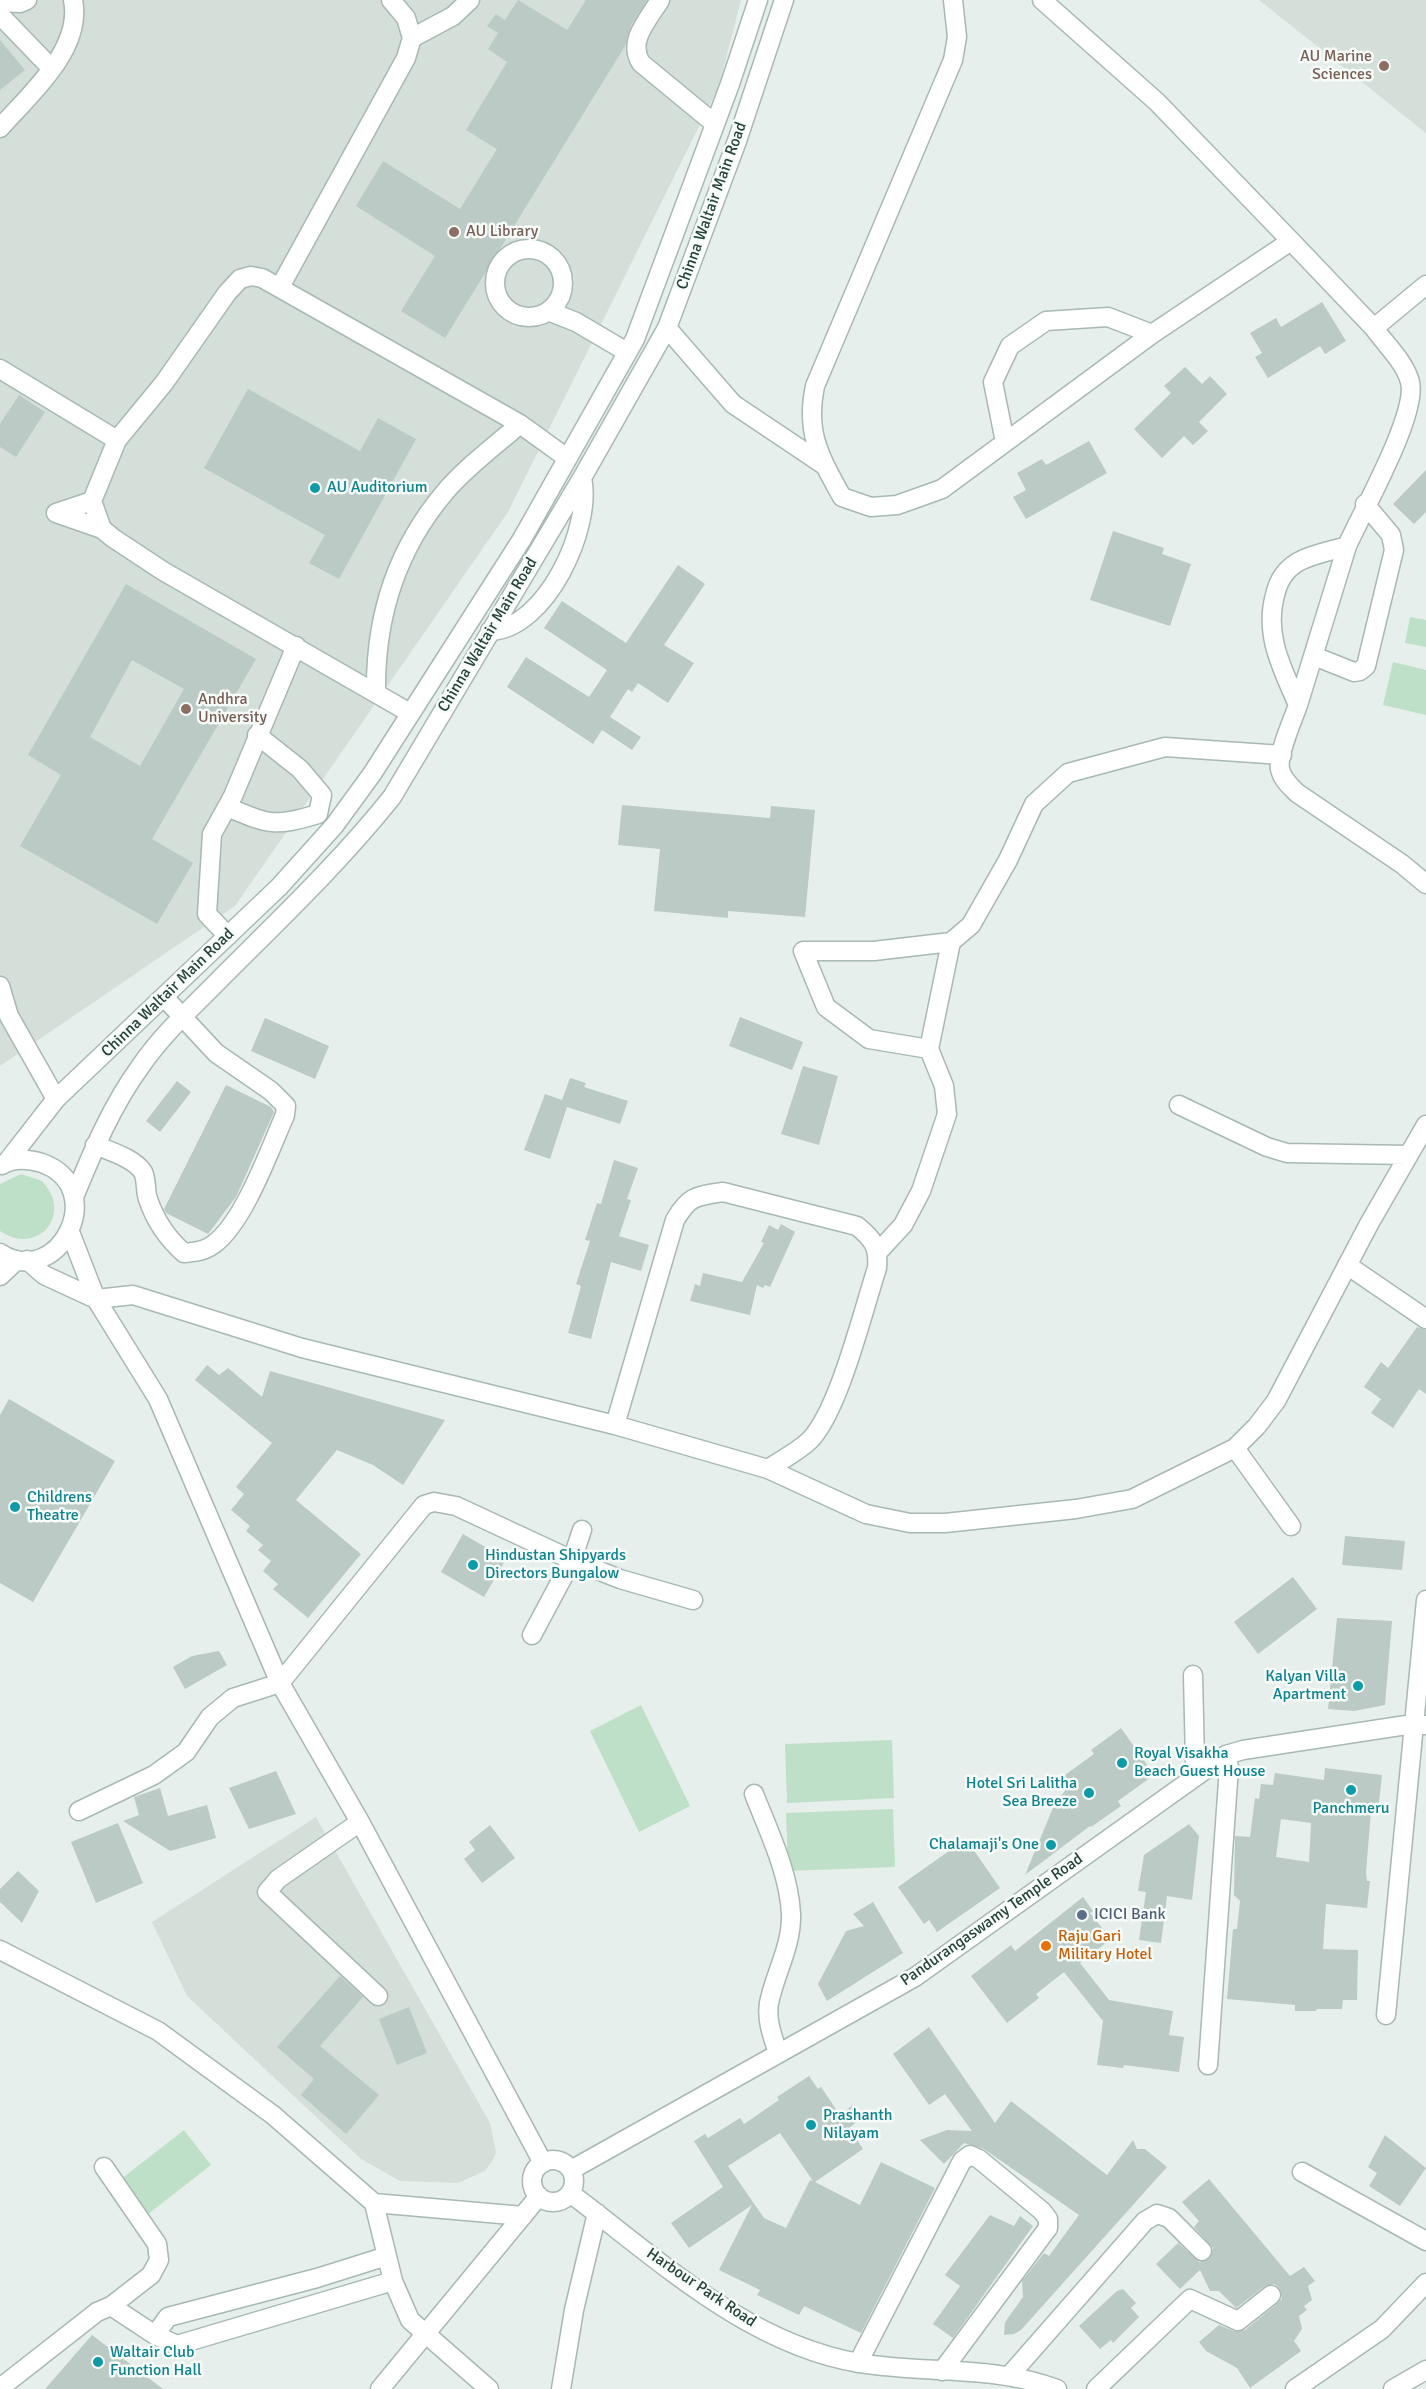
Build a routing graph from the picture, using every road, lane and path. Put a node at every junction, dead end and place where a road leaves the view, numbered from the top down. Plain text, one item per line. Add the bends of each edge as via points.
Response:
1 (27, 0) edge
2 (73, 0) edge
3 (391, 0) edge
4 (470, 0) edge
5 (660, 0) edge
6 (758, 0) edge
7 (784, 0) edge
8 (953, 0) edge
9 (1042, 0) edge
10 (0, 2) edge
11 (0, 15) edge
12 (412, 38) junction
13 (51, 68) junction
14 (715, 124) junction
15 (0, 128) edge
16 (1291, 241) junction
17 (1426, 285) edge
18 (279, 287) junction
19 (548, 311) dead end
20 (667, 328) junction
21 (1374, 328) junction
22 (1152, 334) junction
23 (627, 352) junction
24 (0, 369) edge
25 (520, 424) junction
26 (117, 440) junction
27 (1005, 442) junction
28 (567, 458) junction
29 (824, 465) junction
30 (582, 478) junction
31 (92, 501) junction
32 (1365, 504) junction
33 (102, 530) junction
34 (1347, 546) junction
35 (490, 631) junction
36 (296, 646) junction
37 (1314, 656) junction
38 (376, 692) junction
39 (1298, 705) junction
40 (410, 713) junction
41 (257, 735) junction
42 (1284, 749) junction
43 (227, 807) junction
44 (318, 814) junction
45 (334, 826) junction
46 (1426, 884) edge
47 (228, 936) junction
48 (951, 942) junction
49 (0, 986) edge
50 (164, 997) junction
51 (182, 1018) junction
52 (929, 1049) junction
53 (56, 1099) junction
54 (1179, 1105) dead end
55 (1426, 1125) edge
56 (94, 1145) junction
57 (1408, 1155) junction
58 (3, 1164) edge
59 (75, 1197) junction
60 (70, 1232) junction
61 (879, 1251) junction
62 (0, 1253) edge
63 (22, 1260) junction
64 (1347, 1265) junction
65 (0, 1276) edge
66 (96, 1299) junction
67 (1426, 1319) edge
68 (615, 1425) junction
69 (1235, 1448) junction
70 (768, 1468) junction
71 (1291, 1526) dead end
72 (582, 1530) dead end
73 (572, 1560) junction
74 (693, 1600) dead end
75 (1426, 1600) edge
76 (532, 1635) dead end
77 (1193, 1675) dead end
78 (280, 1683) junction
79 (1419, 1725) edge
80 (1226, 1755) junction
81 (1202, 1772) junction
82 (754, 1794) dead end
83 (80, 1811) dead end
84 (360, 1822) junction
85 (0, 1950) edge
86 (378, 1996) dead end
87 (1386, 2015) dead end
88 (778, 2054) junction
89 (1208, 2065) dead end
90 (543, 2163) junction
91 (104, 2167) dead end
92 (571, 2170) junction
93 (1302, 2172) dead end
94 (570, 2193) junction
95 (539, 2196) junction
96 (374, 2203) junction
97 (597, 2213) junction
98 (523, 2216) junction
99 (1426, 2241) edge
100 (1202, 2251) dead end
101 (387, 2256) junction
102 (393, 2281) junction
103 (1426, 2283) edge
104 (1271, 2295) dead end
105 (111, 2306) junction
106 (425, 2332) junction
107 (155, 2335) junction
108 (858, 2363) junction
109 (1426, 2370) edge
110 (942, 2371) junction
111 (1010, 2375) junction
112 (0, 2388) edge
113 (380, 2389) edge
114 (489, 2389) edge
115 (561, 2389) edge
116 (1057, 2389) edge
117 (1096, 2389) edge
118 (1294, 2389) edge
119 (1393, 2389) edge

1 - 10 street
2 - 13 street via 73,34
3 - 12 street via 406,18
4 - 12 street via 453,16
5 - 14 street via 634,44 635,54
6 - 14 street, Chinna Waltair Main Road
7 - 20 street, Chinna Waltair Main Road via 737,141
8 - 29 street via 957,37 953,60 815,386 811,428
9 - 16 street via 1157,102
11 - 13 street
12 - 18 street via 406,58
13 - 15 street
14 - 23 street, Chinna Waltair Main Road
16 - 21 street
16 - 22 street
17 - 21 street
18 - 25 street
18 - 26 street via 262,278 240,279
19 - 23 street via 576,322
20 - 29 street via 733,404
20 - 30 street, Chinna Waltair Main Road
21 - 32 street via 1410,382 1410,400 1404,423
22 - 27 street
22 - 27 street via 1108,317 1046,321 1010,346 993,382
23 - 28 street, Chinna Waltair Main Road
24 - 26 street
25 - 28 street
25 - 38 street via 446,490 417,528 388,591 380,624
26 - 31 street
27 - 29 street via 942,489 897,505 870,507 842,497
28 - 40 street, Chinna Waltair Main Road via 522,539
30 - 35 street, Chinna Waltair Main Road
30 - 35 street via 583,517 569,557 549,592 524,619 506,631
31 - 33 street
31 - 33 street via 56,513
32 - 34 street
32 - 37 street via 1391,536 1394,550 1366,666 1353,672
33 - 36 street via 163,570
34 - 37 street
34 - 39 street via 1299,561 1277,585 1270,633
35 - 51 street, Chinna Waltair Main Road via 392,797 356,843
36 - 38 street
36 - 41 street
37 - 39 street
38 - 40 street
39 - 42 street
40 - 45 street, Chinna Waltair Main Road
41 - 43 street
41 - 44 street via 300,768 322,795
42 - 46 street via 1280,768 1297,793
42 - 48 street via 1165,747 1068,773 1034,804 1008,860 970,925
43 - 44 street via 261,821 284,824
43 - 47 street via 212,834 207,914
44 - 45 street
45 - 47 street, Chinna Waltair Main Road
47 - 50 street, Chinna Waltair Main Road
48 - 52 street
48 - 52 street via 874,951 803,951 826,1006 843,1020 869,1040
49 - 53 street via 9,1016
50 - 51 street
50 - 53 street, Chinna Waltair Main Road
51 - 56 street, Chinna Waltair Main Road via 141,1065
51 - 56 street via 216,1053 286,1106 251,1191 226,1232 214,1244 198,1252 184,1253 171,1241 155,1215 142,1171
52 - 61 street via 944,1086 947,1114 921,1191 903,1225
53 - 58 street, Chinna Waltair Main Road
54 - 57 street via 1266,1147 1287,1153
55 - 57 street
56 - 59 street, Chinna Waltair Main Road
57 - 64 street
58 - 59 street via 30,1159 53,1167
59 - 60 street, Chinna Waltair Main Road
60 - 63 street via 61,1246 46,1256
60 - 66 street
61 - 68 street via 872,1238 857,1226 723,1192 685,1203 675,1221
61 - 70 street via 870,1291 822,1425 809,1441
62 - 63 street
63 - 65 street
63 - 66 street via 44,1275
64 - 67 street
64 - 69 street via 1276,1401
66 - 68 street via 133,1295 302,1348
66 - 78 street via 158,1399
68 - 70 street
69 - 70 street via 1132,1499 945,1523 910,1523 866,1514
69 - 71 street
72 - 73 street
73 - 74 street
73 - 76 street
73 - 78 street via 456,1506 424,1504
75 - 79 street
77 - 81 street via 1195,1762
78 - 83 street via 233,1698 210,1717 186,1752 154,1775
78 - 84 street
79 - 80 street, Pandurangaswamy Temple Road
79 - 87 street
80 - 81 street, Pandurangaswamy Temple Road
80 - 89 street via 1230,1767
81 - 88 street, Pandurangaswamy Temple Road via 915,1977
82 - 88 street via 784,1879 791,1914 788,1940 769,2004
84 - 86 street via 278,1879 267,1892
84 - 90 street
85 - 96 street via 158,2031 273,2115
88 - 92 street, Pandurangaswamy Temple Road
90 - 92 street via 559,2160
90 - 95 street via 533,2175
91 - 105 street via 158,2244 159,2260 151,2275
92 - 94 street via 574,2181
93 - 99 street
94 - 95 street via 552,2202
94 - 97 street, Harbour Park Road
95 - 98 street
96 - 98 street
96 - 101 street
97 - 108 street, Harbour Park Road via 746,2321 792,2344
97 - 115 street via 574,2310
98 - 106 street
100 - 111 street via 1169,2218 1157,2214 1144,2221
101 - 102 street
101 - 107 street via 168,2317
102 - 106 street via 410,2320
102 - 107 street via 177,2344
103 - 118 street via 1382,2329
104 - 117 street via 1238,2322 1190,2299
105 - 107 street
105 - 112 street via 97,2312
106 - 113 street
106 - 114 street
108 - 110 street, Harbour Park Road
108 - 110 street via 962,2160 970,2156 979,2159 1042,2211 1048,2228
109 - 119 street
110 - 111 street, Harbour Park Road
111 - 116 street, Harbour Park Road

